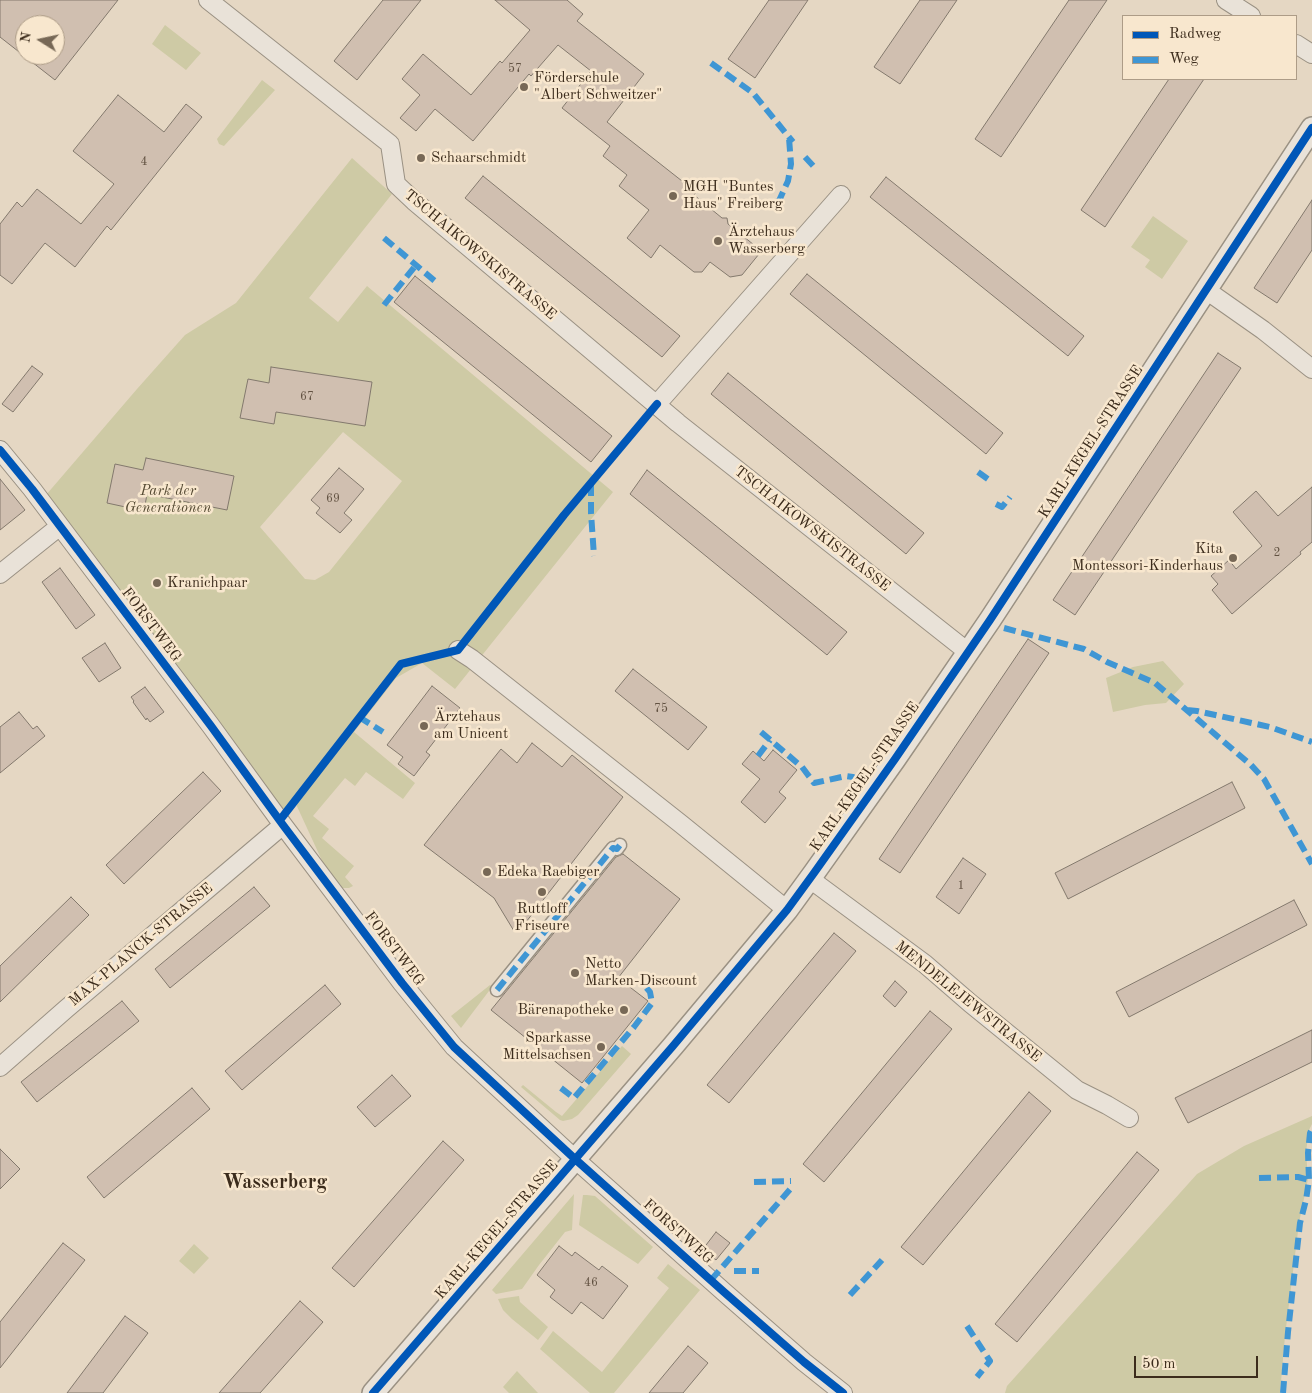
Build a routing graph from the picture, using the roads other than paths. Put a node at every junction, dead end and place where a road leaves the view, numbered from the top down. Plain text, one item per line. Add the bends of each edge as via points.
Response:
1 (208, 0) edge
2 (1226, 0) edge
3 (1249, 15) edge
4 (1297, 45) edge
5 (1312, 54) edge
6 (1312, 128) edge
7 (841, 195) dead end
8 (1206, 290) junction
9 (1312, 368) edge
10 (657, 404) junction
11 (0, 450) edge
12 (60, 526) junction
13 (0, 574) edge
14 (458, 650) dead end
15 (968, 652) junction
16 (283, 825) junction
17 (620, 845) dead end
18 (810, 879) junction
19 (787, 910) junction
20 (497, 990) dead end
21 (0, 1067) edge
22 (1129, 1118) dead end
23 (575, 1159) junction
24 (373, 1393) edge
25 (843, 1393) edge

1 - 10 street, TSCHAIKOWSKISTRASSE via 390,144 396,184
2 - 3 street
4 - 5 street
6 - 8 street, KARL-KEGEL-STRASSE
7 - 10 street
8 - 9 street
8 - 15 street, KARL-KEGEL-STRASSE
10 - 15 street, TSCHAIKOWSKISTRASSE
11 - 12 street, FORSTWEG
12 - 13 street
12 - 16 street, FORSTWEG
14 - 19 street
15 - 18 street, KARL-KEGEL-STRASSE
16 - 21 street, MAX-PLANCK-STRASSE
16 - 23 street, FORSTWEG via 454,1047
17 - 20 street via 613,848
18 - 19 street, KARL-KEGEL-STRASSE
18 - 22 street, MENDELEJEWSTRASSE via 925,964 1077,1090
19 - 23 street, KARL-KEGEL-STRASSE
23 - 24 street, KARL-KEGEL-STRASSE
23 - 25 street, FORSTWEG

